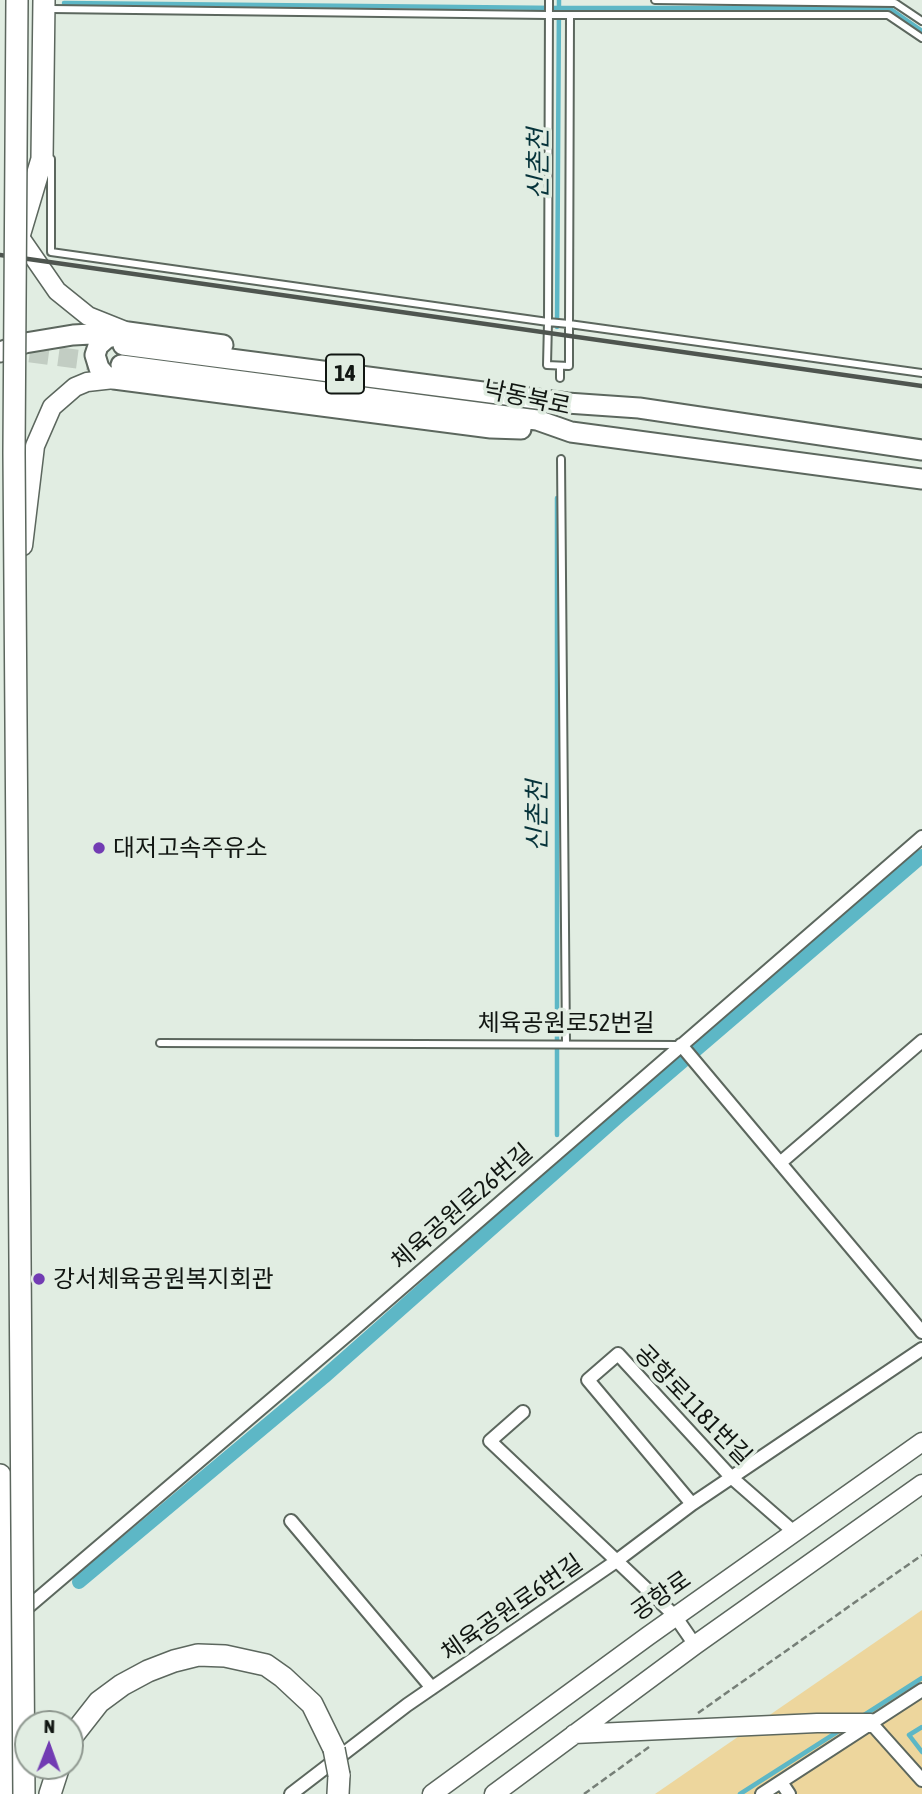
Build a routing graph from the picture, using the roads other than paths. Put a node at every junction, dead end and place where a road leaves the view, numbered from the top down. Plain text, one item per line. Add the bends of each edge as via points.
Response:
1 (19, 0) edge
2 (52, 0) edge
3 (655, 0) edge
4 (548, 1) edge
5 (48, 5) edge
6 (547, 14) junction
7 (570, 15) junction
8 (922, 21) edge
9 (922, 38) edge
10 (51, 77) dead end
11 (51, 157) dead end
12 (19, 236) junction
13 (18, 287) joint
14 (548, 322) junction
15 (569, 324) junction
16 (125, 339) junction
17 (5, 342) edge
18 (560, 366) junction
19 (118, 373) junction
20 (922, 373) edge
21 (18, 377) joint
22 (560, 378) dead end
23 (639, 408) junction
24 (571, 432) junction
25 (848, 439) junction
26 (922, 441) edge
27 (922, 450) edge
28 (561, 459) dead end
29 (922, 479) edge
30 (22, 549) junction
31 (922, 837) edge
32 (922, 1041) edge
33 (160, 1043) dead end
34 (566, 1044) junction
35 (681, 1045) junction
36 (780, 1163) junction
37 (922, 1332) edge
38 (922, 1349) edge
39 (523, 1412) dead end
40 (922, 1442) edge
41 (0, 1475) edge
42 (731, 1477) junction
43 (922, 1484) edge
44 (692, 1504) junction
45 (291, 1521) dead end
46 (794, 1532) junction
47 (615, 1562) junction
48 (28, 1607) junction
49 (675, 1616) junction
50 (695, 1645) junction
51 (432, 1688) junction
52 (922, 1690) edge
53 (84, 1721) edge
54 (871, 1723) junction
55 (574, 1734) junction
56 (922, 1780) edge
57 (781, 1782) junction
58 (339, 1784) edge
59 (3, 1794) edge
60 (26, 1794) edge
61 (291, 1794) edge
62 (432, 1794) edge
63 (494, 1794) edge
64 (762, 1794) edge
65 (789, 1794) edge

1 - 12 main road
1 - 60 highway, bridge via 14,453
2 - 5 lane
3 - 8 lane via 895,3
4 - 6 lane
5 - 6 lane
5 - 10 lane
5 - 12 highway via 42,159
6 - 7 lane
6 - 14 lane
7 - 9 lane via 888,15
7 - 15 lane
11 - 14 lane via 51,252
12 - 13 main road
12 - 16 main road via 57,291
13 - 17 main road
14 - 15 lane
14 - 18 lane via 547,365
15 - 18 lane via 569,366
15 - 20 lane
16 - 17 main road via 73,335
16 - 19 main road via 107,338 95,355 105,375
16 - 23 main road, 낙동북로 / 14 via 567,403
16 - 23 main road via 556,390
17 - 21 main road
18 - 22 lane
19 - 24 main road via 491,428
19 - 24 main road, 낙동북로 / 14 via 537,419
19 - 30 main road via 75,387 52,407 35,446
21 - 30 main road
23 - 25 main road, 낙동북로
24 - 29 main road, 낙동북로
25 - 26 main road
25 - 27 main road, 낙동북로
28 - 34 lane
30 - 48 main road
31 - 35 street, 체육공원로26번길
32 - 36 street
33 - 34 lane, 체육공원로52번길
34 - 35 lane, 체육공원로52번길
35 - 36 street, 체육공원로52번길
35 - 48 street, 체육공원로26번길
36 - 37 street, 체육공원로52번길
38 - 42 street, 체육공원로6번길
39 - 47 street, 체육공원로6번길 via 490,1441
40 - 46 main road, 공항로
41 - 59 highway
42 - 44 street, 체육공원로6번길
42 - 44 street, 공항로1181번길 via 618,1354 588,1380
42 - 46 street, 공항로1181번길
43 - 50 main road
44 - 47 street, 체육공원로6번길
45 - 51 street, 체육공원로6번길
46 - 49 main road, 공항로
47 - 49 street
47 - 51 street, 체육공원로6번길
48 - 60 main road
49 - 50 street
49 - 62 main road, 공항로
50 - 55 main road
51 - 61 street, 체육공원로6번길
52 - 54 street
53 - 58 highway, bridge via 99,1702 131,1680 174,1661 198,1655 225,1656 266,1665 312,1704 334,1749
54 - 55 main road
54 - 56 street
54 - 57 street
55 - 63 main road
57 - 64 street
57 - 65 street

